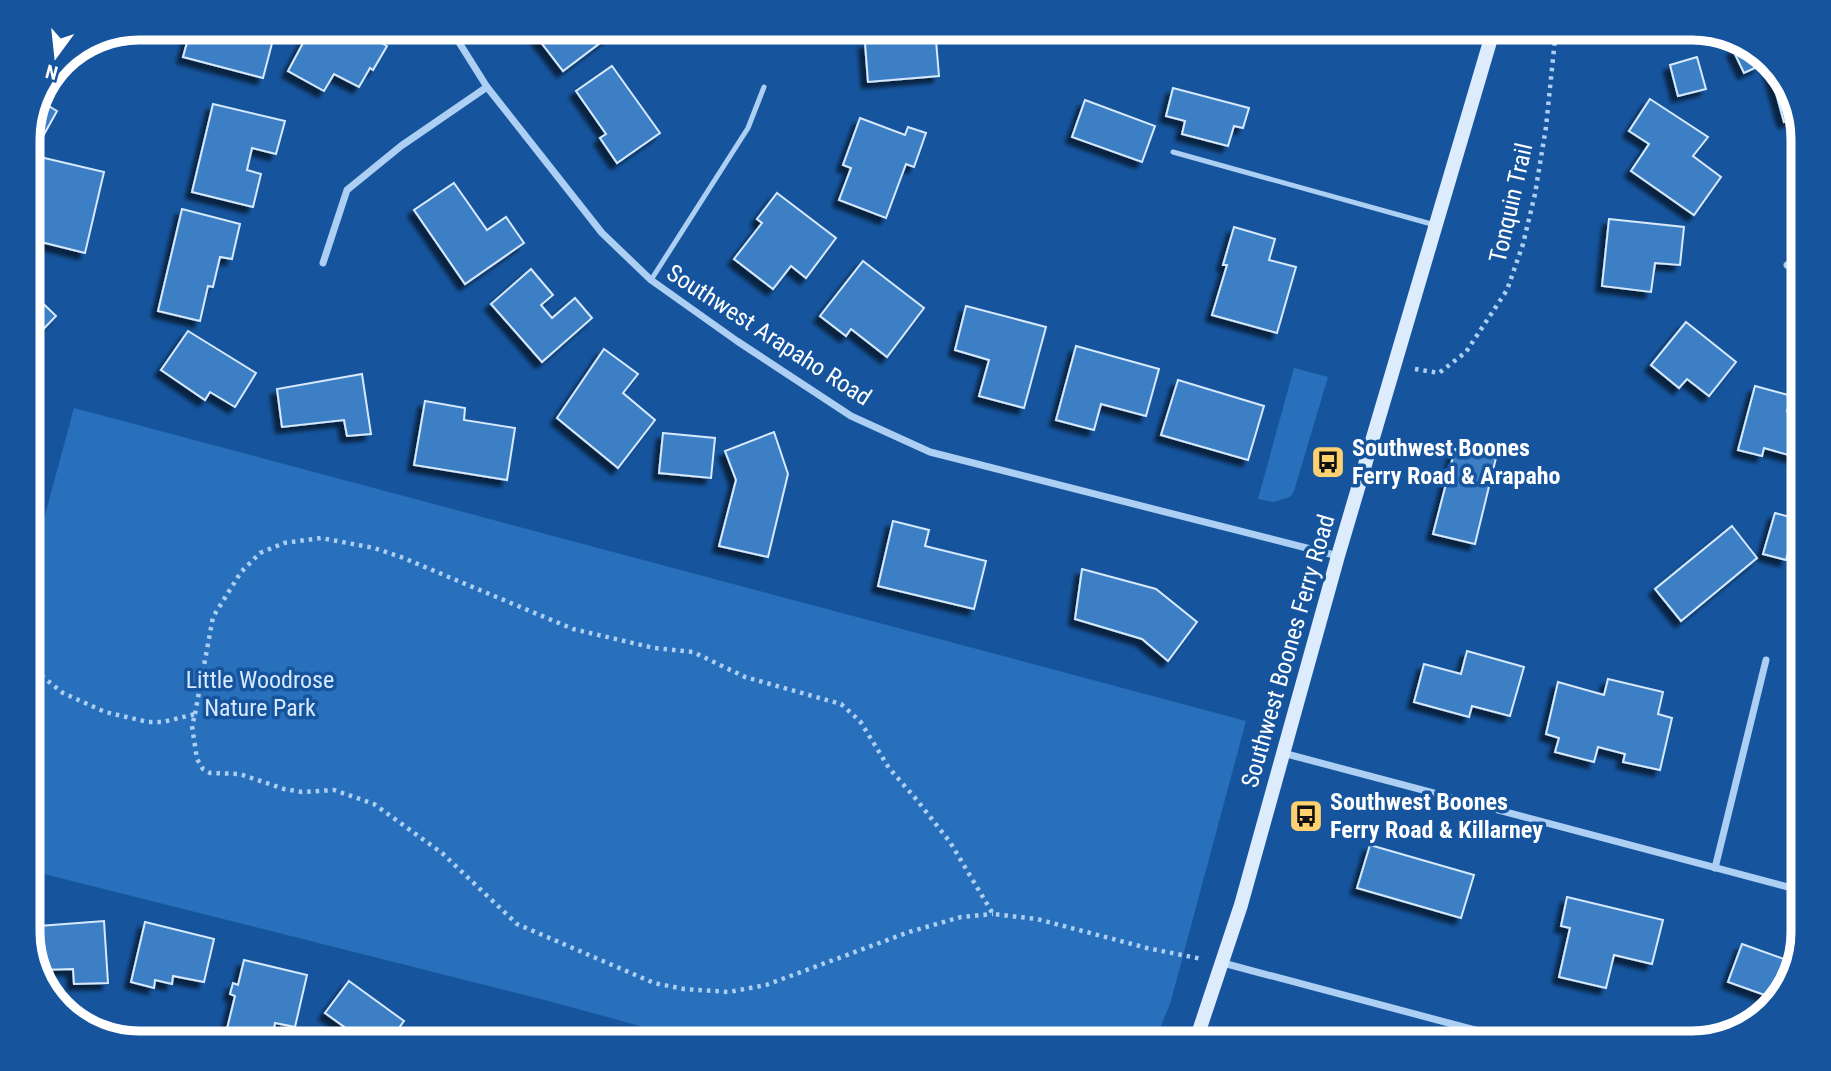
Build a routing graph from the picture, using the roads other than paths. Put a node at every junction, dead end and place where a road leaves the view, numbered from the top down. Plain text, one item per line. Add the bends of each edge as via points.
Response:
1 (458, 40) edge
2 (1490, 40) edge
3 (487, 87) junction
4 (764, 87) dead end
5 (1173, 152) dead end
6 (1436, 225) junction
7 (323, 263) dead end
8 (1791, 263) edge
9 (1787, 265) dead end
10 (651, 280) junction
11 (1338, 556) junction
12 (1766, 660) dead end
13 (1283, 753) junction
14 (1715, 868) junction
15 (1791, 888) edge
16 (1223, 963) junction
17 (1199, 1031) edge
18 (1479, 1031) edge

1 - 3 street, Southwest Arapaho Road
2 - 6 main road, Southwest Boones Ferry Road
3 - 7 street via 347,190
3 - 10 street, Southwest Arapaho Road via 602,233
4 - 10 lane via 748,128
5 - 6 lane
6 - 11 main road, Southwest Boones Ferry Road
8 - 9 street
10 - 11 street, Southwest Arapaho Road via 851,416 930,452
11 - 13 main road, Southwest Boones Ferry Road
12 - 14 street
13 - 14 street
13 - 16 main road, Southwest Boones Ferry Road
14 - 15 street
16 - 17 main road, Southwest Boones Ferry Road
16 - 18 street

